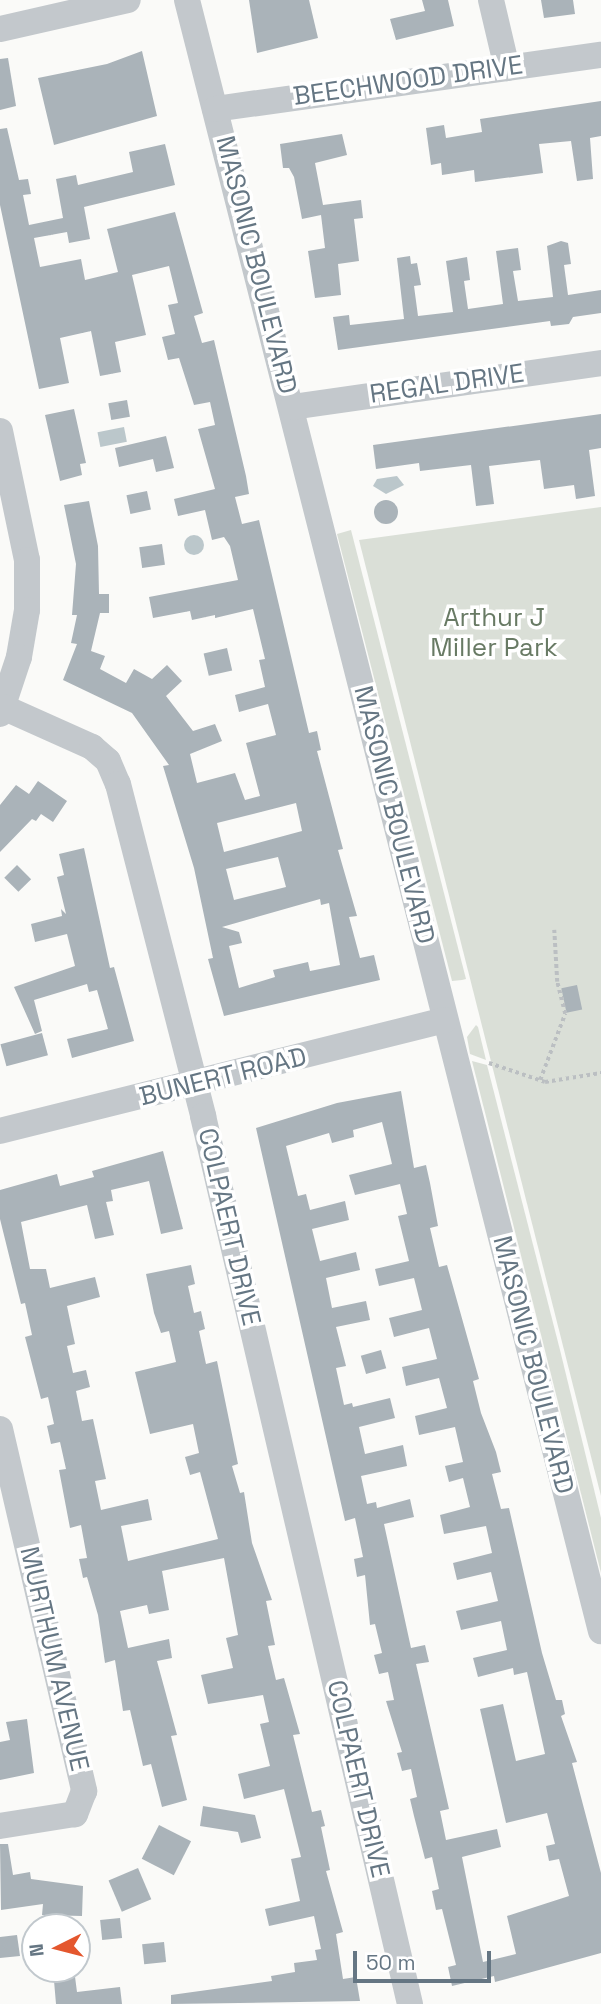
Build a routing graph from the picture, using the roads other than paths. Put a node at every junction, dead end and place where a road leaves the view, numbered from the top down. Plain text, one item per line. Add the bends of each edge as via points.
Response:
1 (128, 0) edge
2 (187, 0) edge
3 (491, 0) edge
4 (0, 29) edge
5 (601, 55) edge
6 (507, 68) junction
7 (215, 109) junction
8 (601, 363) edge
9 (292, 407) junction
10 (0, 431) edge
11 (2, 711) edge
12 (444, 1020) junction
13 (195, 1085) junction
14 (0, 1131) edge
15 (0, 1429) edge
16 (601, 1631) edge
17 (0, 1826) edge
18 (410, 2004) edge

1 - 4 street
2 - 7 street, MASONIC BOULEVARD
3 - 6 street
5 - 6 street, BEECHWOOD DRIVE
6 - 7 street, BEECHWOOD DRIVE
7 - 9 street, MASONIC BOULEVARD
8 - 9 street, REGAL DRIVE
9 - 12 street, MASONIC BOULEVARD
10 - 11 street, COLPAERT DRIVE via 27,560 24,631
11 - 13 street, COLPAERT DRIVE via 74,738 108,761 128,818
12 - 13 street, BUNERT ROAD
12 - 16 street, MASONIC BOULEVARD
13 - 14 street, BUNERT ROAD
13 - 18 street, COLPAERT DRIVE
15 - 17 street, MURTHUM AVENUE via 84,1791 81,1808 67,1816

